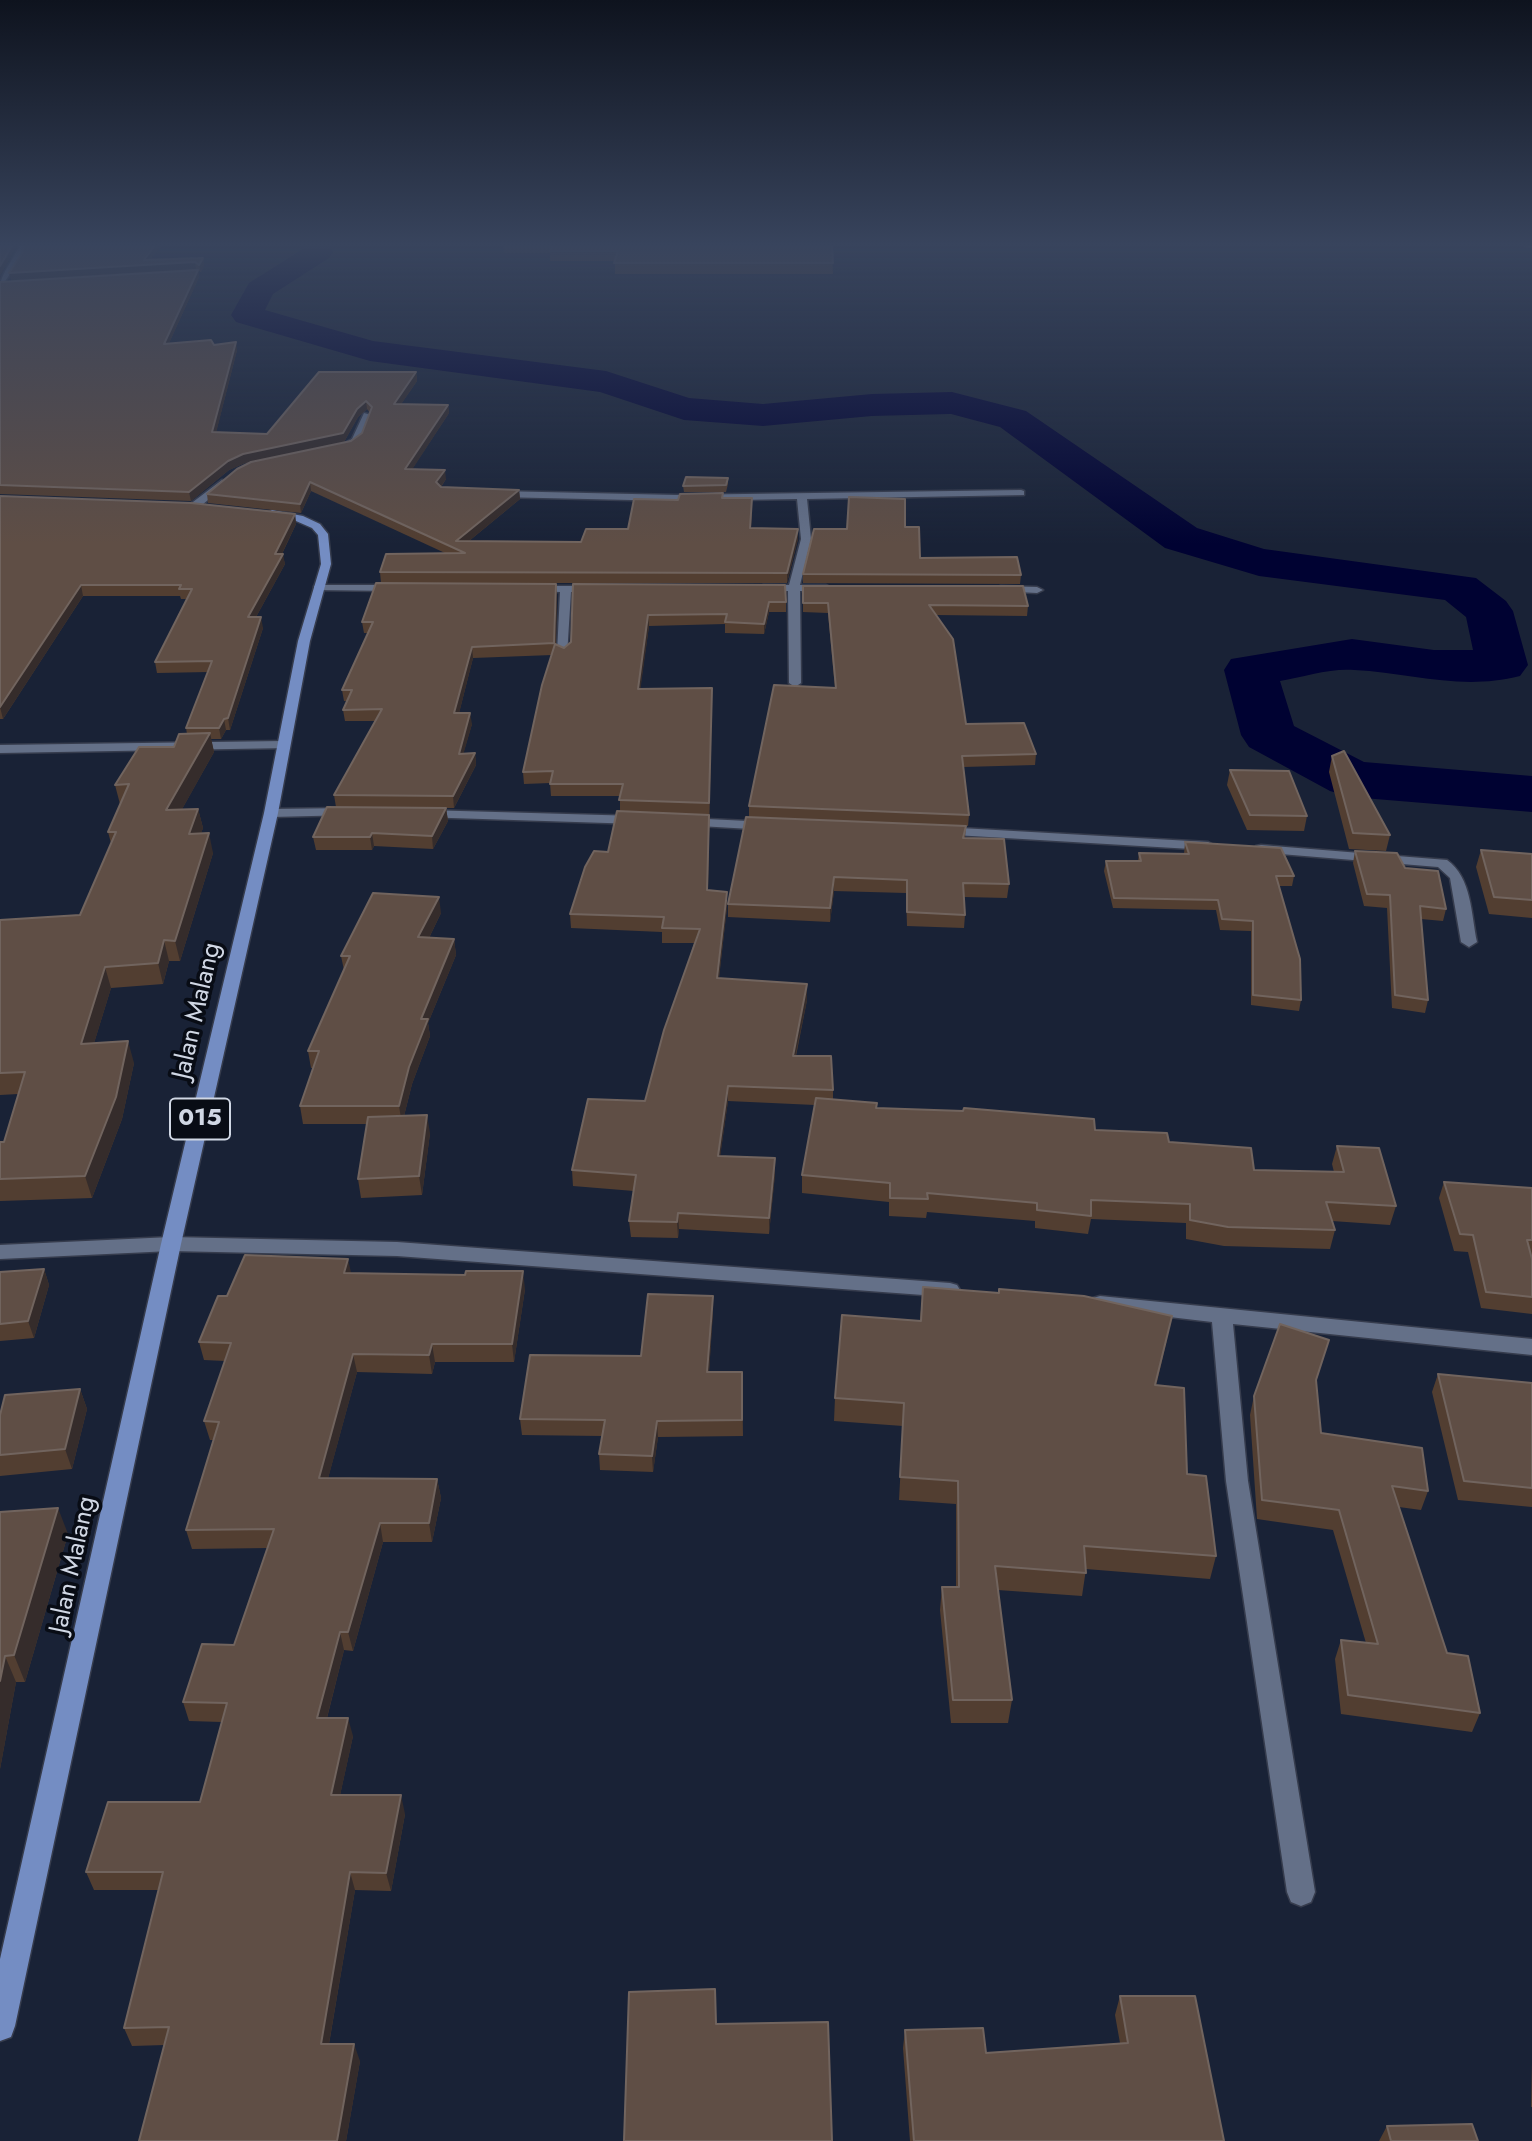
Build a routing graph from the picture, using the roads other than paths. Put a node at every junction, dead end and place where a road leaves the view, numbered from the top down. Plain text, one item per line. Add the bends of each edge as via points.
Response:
1 (367, 415) edge
2 (329, 452) edge
3 (234, 474) edge
4 (483, 493) edge
5 (1021, 493) dead end
6 (802, 497) junction
7 (170, 506) edge
8 (193, 507) junction
9 (220, 509) edge
10 (248, 511) edge
11 (318, 588) junction
12 (754, 588) edge
13 (794, 588) junction
14 (834, 588) edge
15 (401, 589) edge
16 (525, 589) edge
17 (566, 589) junction
18 (606, 589) edge
19 (983, 589) edge
20 (1037, 590) dead end
21 (563, 653) edge
22 (795, 683) edge
23 (283, 746) junction
24 (0, 749) edge
25 (271, 813) junction
26 (370, 813) edge
27 (411, 813) edge
28 (783, 826) edge
29 (928, 831) edge
30 (1218, 847) edge
31 (1246, 848) edge
32 (1469, 942) dead end
33 (171, 1244) junction
34 (0, 1251) edge
35 (975, 1292) edge
36 (1085, 1302) edge
37 (1222, 1314) junction
38 (1532, 1348) edge
39 (1301, 1892) dead end
40 (9, 1944) edge
41 (0, 2026) edge

1 - 2 street via 356,442
3 - 8 street
4 - 6 street
5 - 6 street
6 - 13 street via 806,539
7 - 8 main road
8 - 9 main road
10 - 11 main road, Jalan Malang / 015 via 299,518 316,526 323,534 326,564
11 - 15 street
11 - 23 main road, Jalan Malang / 015
12 - 13 street
13 - 14 street
13 - 22 street
16 - 17 street
17 - 18 street
17 - 21 street
19 - 20 street
23 - 24 street
23 - 25 main road, Jalan Malang / 015
25 - 26 street
25 - 33 main road, Jalan Malang / 015
27 - 28 street
29 - 30 street
31 - 32 street via 1442,863 1457,878
33 - 34 street
33 - 35 street via 397,1249
33 - 40 main road, Jalan Malang / 015
36 - 37 street
37 - 38 street
37 - 39 street via 1237,1481
40 - 41 main road, Jalan Malang / 015

